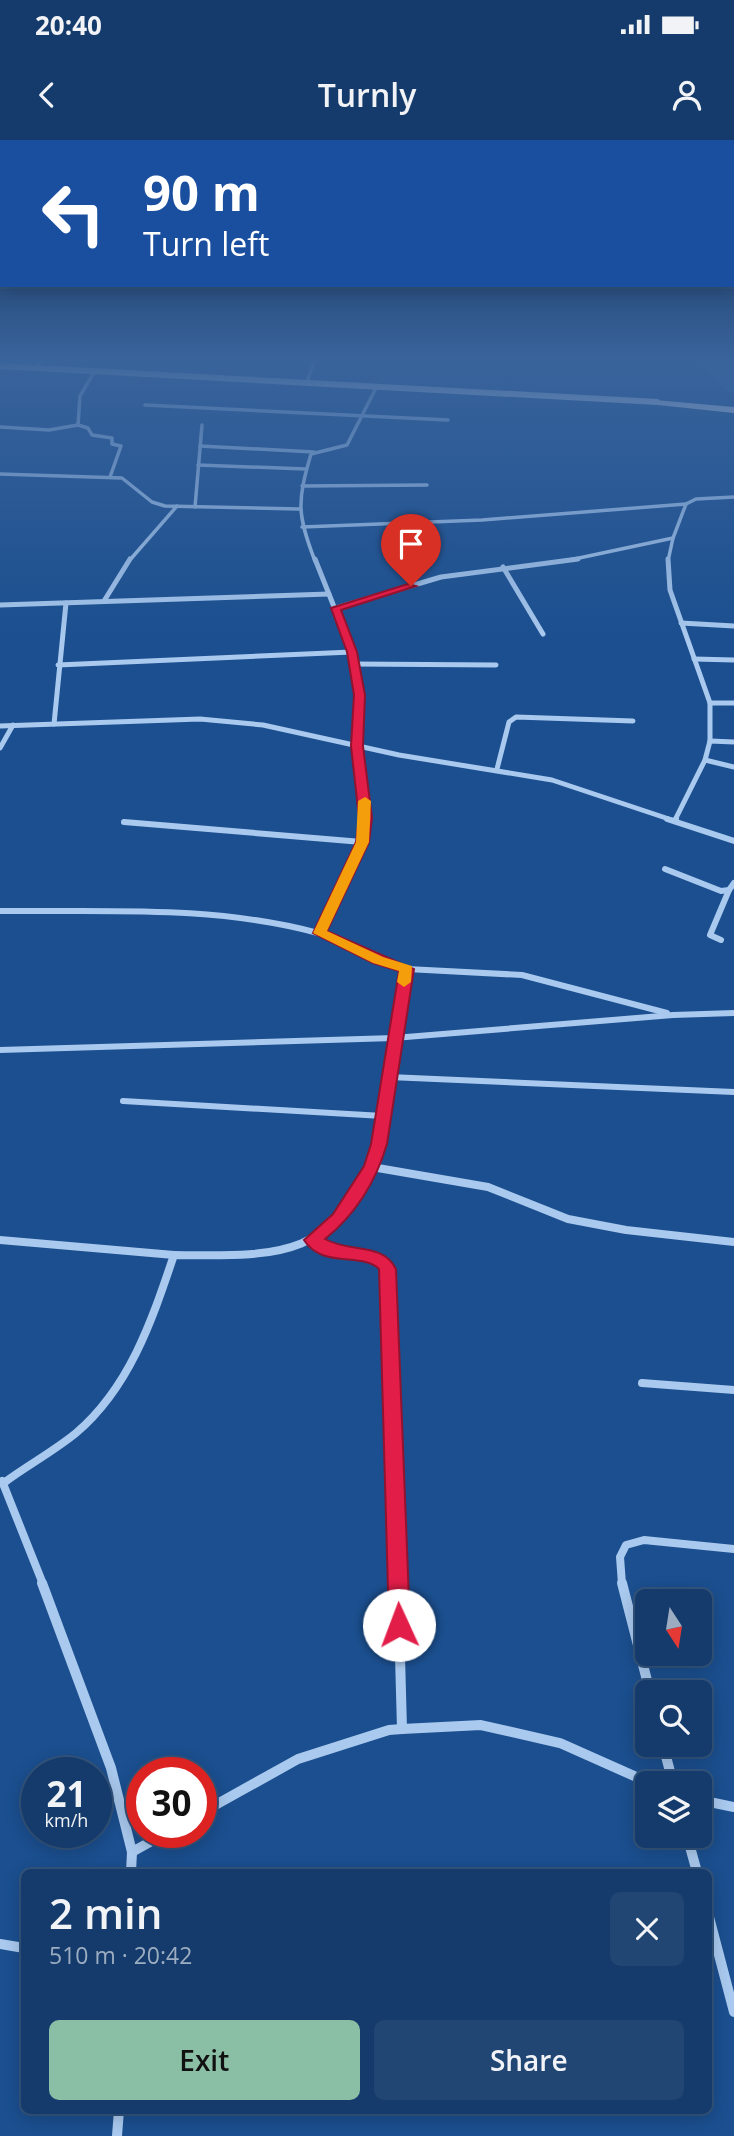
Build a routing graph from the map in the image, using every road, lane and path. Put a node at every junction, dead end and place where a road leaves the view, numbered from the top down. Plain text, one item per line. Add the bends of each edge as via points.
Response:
1 (119, 451) edge
2 (199, 451) edge
3 (298, 451) edge
4 (319, 451) edge
5 (314, 452) junction
6 (198, 465) junction
7 (306, 469) junction
8 (0, 474) edge
9 (110, 477) junction
10 (427, 485) dead end
11 (302, 486) junction
12 (734, 497) edge
13 (686, 504) junction
14 (177, 506) junction
15 (195, 507) junction
16 (299, 509) junction
17 (302, 527) junction
18 (673, 538) junction
19 (503, 567) junction
20 (329, 594) junction
21 (104, 601) junction
22 (66, 603) junction
23 (0, 605) edge
24 (336, 608) junction
25 (681, 623) junction
26 (734, 625) edge
27 (543, 634) dead end
28 (352, 652) junction
29 (694, 659) junction
30 (734, 660) edge
31 (354, 664) junction
32 (496, 664) dead end
33 (58, 665) junction
34 (710, 703) junction
35 (734, 703) edge
36 (633, 721) dead end
37 (54, 724) junction
38 (13, 725) junction
39 (0, 726) edge
40 (710, 741) junction
41 (734, 742) edge
42 (357, 746) junction
43 (0, 748) edge
44 (705, 760) junction
45 (734, 767) edge
46 (497, 769) junction
47 (675, 821) junction
48 (124, 822) dead end
49 (734, 841) edge
50 (362, 842) junction
51 (665, 869) dead end
52 (734, 883) edge
53 (729, 890) junction
54 (724, 901) junction
55 (734, 903) edge
56 (0, 911) edge
57 (320, 933) junction
58 (721, 940) dead end
59 (407, 969) junction
60 (734, 1013) edge
61 (673, 1015) junction
62 (394, 1038) junction
63 (0, 1051) edge
64 (388, 1077) junction
65 (734, 1092) edge
66 (123, 1101) dead end
67 (383, 1116) junction
68 (372, 1167) junction
69 (0, 1240) edge
70 (313, 1240) junction
71 (734, 1242) edge
72 (174, 1255) junction
73 (642, 1383) dead end
74 (734, 1390) edge
75 (2, 1481) edge
76 (734, 1549) edge
77 (647, 1680) edge
78 (402, 1729) junction
79 (635, 1776) edge
80 (712, 1802) edge
81 (217, 1804) edge
82 (734, 1807) edge
83 (141, 1848) edge
84 (690, 1848) edge
85 (132, 1853) junction
86 (131, 1869) edge
87 (696, 1869) edge
88 (712, 1928) edge
89 (0, 1944) edge
90 (21, 1948) edge
91 (734, 2012) edge
92 (119, 2114) edge
93 (117, 2136) edge

1 - 9 street
2 - 6 street
3 - 5 street
4 - 5 street
5 - 7 street
6 - 7 street
6 - 15 street
7 - 11 street
8 - 9 street
9 - 14 street via 130,482 152,504
10 - 11 street
11 - 16 street
12 - 13 street via 696,499
13 - 17 street via 482,520
13 - 18 street
14 - 15 street
14 - 21 street via 134,552
15 - 16 street
16 - 17 street
17 - 20 street
18 - 19 street via 591,557
18 - 25 street via 668,561 670,590
19 - 24 street via 441,578
19 - 27 street
20 - 21 street
20 - 24 street
21 - 22 street
22 - 23 street
22 - 33 street
24 - 28 street
25 - 26 street
25 - 29 street
28 - 31 street
28 - 33 street
29 - 30 street
29 - 34 street
31 - 32 street
31 - 42 street via 360,695
33 - 37 street
34 - 35 street
34 - 40 street
36 - 46 street via 516,718 509,722
37 - 38 street
37 - 42 street via 200,719 263,725
38 - 39 street
38 - 43 street
40 - 41 street
40 - 44 street
42 - 46 street
42 - 50 street via 364,786
44 - 45 street
44 - 47 street
46 - 47 street via 552,780
47 - 49 street
48 - 50 street
50 - 57 street
51 - 53 street via 720,891
52 - 53 street
53 - 54 street
54 - 55 street
54 - 58 street via 710,935
56 - 57 street via 207,916
57 - 59 street
59 - 61 street via 522,975
59 - 62 street
60 - 61 street
61 - 62 street
62 - 63 street
62 - 64 street
64 - 65 street
64 - 67 street
66 - 67 street
67 - 68 street
68 - 70 street via 339,1219
68 - 71 street via 488,1187 568,1219
69 - 72 street
70 - 72 street via 278,1251 241,1255
70 - 78 street via 334,1253 376,1258 387,1269
72 - 75 street via 151,1323 125,1377 78,1432
73 - 74 street
75 - 85 street via 111,1768
76 - 77 street via 643,1540 626,1545 620,1576
78 - 79 street via 481,1725 560,1743
78 - 81 street via 298,1759
80 - 82 street
83 - 85 street
84 - 87 street
85 - 86 street
88 - 91 street
89 - 90 street
92 - 93 street

